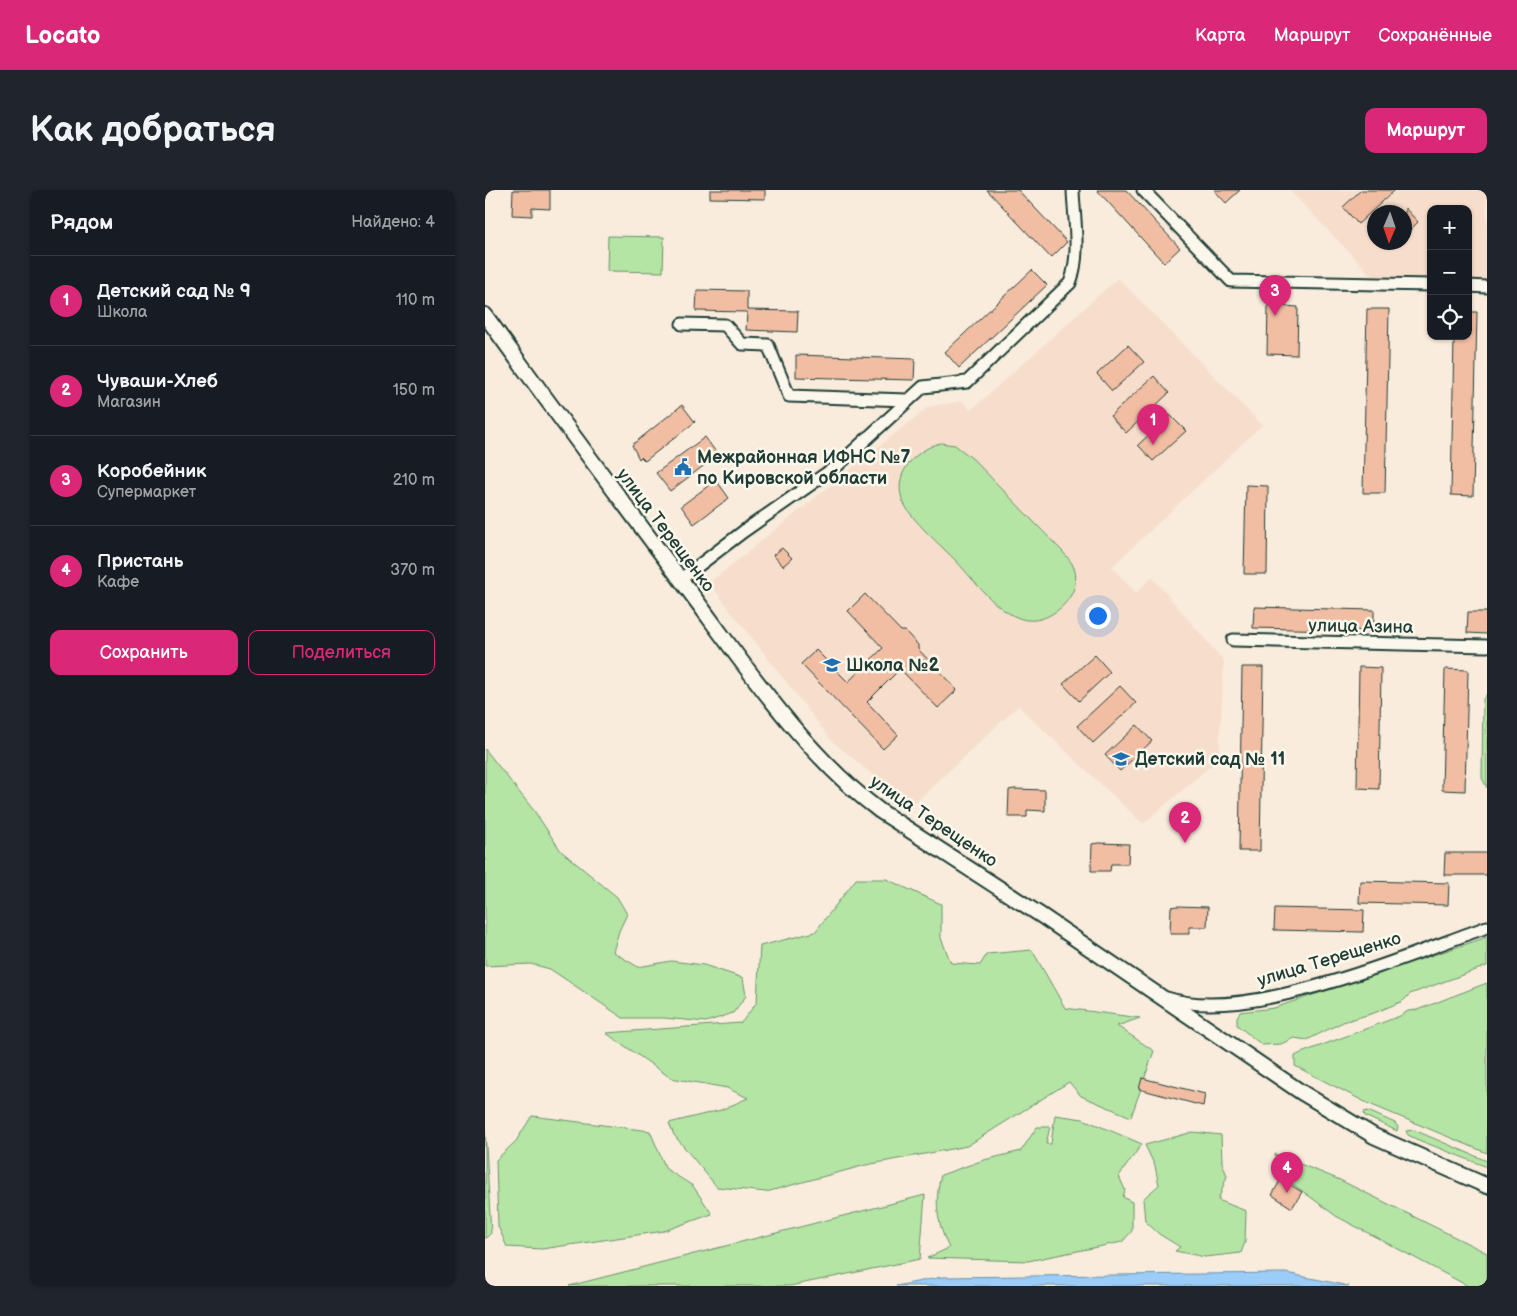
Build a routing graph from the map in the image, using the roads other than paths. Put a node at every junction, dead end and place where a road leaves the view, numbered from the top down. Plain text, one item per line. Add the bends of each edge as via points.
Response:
1 (1073, 190) edge
2 (1143, 190) edge
3 (1427, 285) edge
4 (1472, 286) edge
5 (1487, 287) edge
6 (485, 315) edge
7 (683, 324) dead end
8 (907, 400) junction
9 (681, 579) junction
10 (1233, 640) dead end
11 (1487, 646) edge
12 (1487, 926) edge
13 (1155, 994) junction
14 (1487, 1186) edge

1 - 8 street via 1075,260 1070,283 967,382 923,387
2 - 3 street via 1231,281
4 - 5 street
6 - 9 street, улица Терещенко
7 - 8 street via 725,325 742,344 768,345 789,396
8 - 9 street via 837,466
9 - 13 street, улица Терещенко via 757,681 816,751 857,792
10 - 11 street, улица Азина
12 - 13 street, улица Терещенко via 1390,962 1289,994 1206,1004 1178,1002
13 - 14 street via 1231,1047 1374,1136

